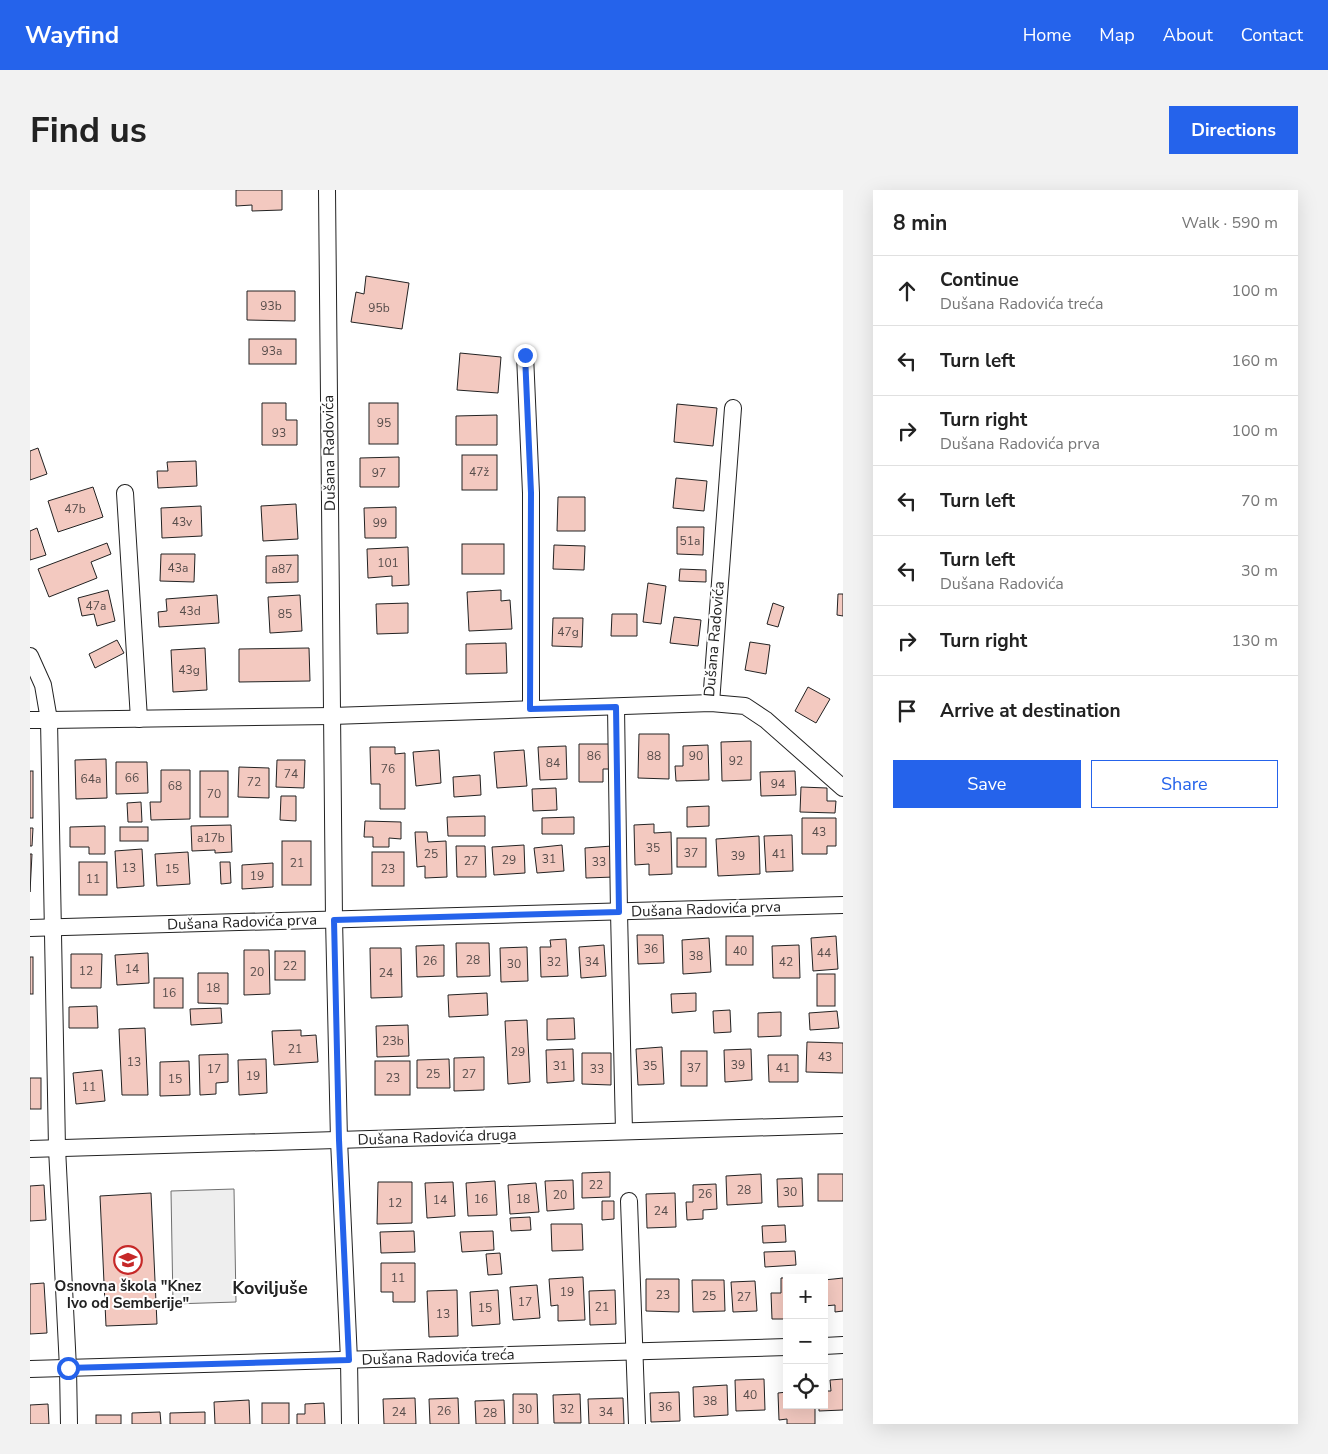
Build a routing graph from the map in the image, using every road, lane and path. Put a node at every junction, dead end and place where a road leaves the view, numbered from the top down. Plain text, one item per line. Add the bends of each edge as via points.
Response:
1 (326, 190) edge
2 (525, 355) dead end
3 (732, 408) dead end
4 (126, 493) dead end
5 (30, 656) edge
6 (711, 703) junction
7 (616, 707) junction
8 (530, 709) junction
9 (332, 716) junction
10 (139, 719) junction
11 (30, 720) edge
12 (49, 720) junction
13 (843, 788) edge
14 (843, 905) edge
15 (619, 912) junction
16 (334, 920) junction
17 (52, 927) junction
18 (30, 928) edge
19 (843, 1125) edge
20 (624, 1131) junction
21 (339, 1140) junction
22 (57, 1148) junction
23 (30, 1149) edge
24 (629, 1201) dead end
25 (843, 1345) edge
26 (828, 1346) edge
27 (783, 1347) edge
28 (635, 1351) junction
29 (349, 1360) junction
30 (68, 1368) junction
31 (30, 1369) edge
32 (69, 1424) edge
33 (350, 1424) edge
34 (637, 1424) edge

1 - 9 street, Dušana Radovića
2 - 8 street via 531,493
3 - 6 street, Dušana Radovića
4 - 10 street
5 - 12 street via 43,685
6 - 7 street, Dušana Radovića
6 - 13 street via 744,706 766,720
7 - 8 street, Dušana Radovića
7 - 15 street
8 - 9 street, Dušana Radovića
9 - 10 street, Dušana Radovića
9 - 16 street
10 - 12 street, Dušana Radovića
11 - 12 street, Dušana Radovića
12 - 17 street
14 - 15 street, Dušana Radovića prva
15 - 16 street, Dušana Radovića prva
15 - 20 street
16 - 17 street, Dušana Radovića prva
16 - 21 street
17 - 18 street, Dušana Radovića prva
17 - 22 street
19 - 20 street, Dušana Radovića druga
20 - 21 street, Dušana Radovića druga
21 - 22 street, Dušana Radovića druga
21 - 29 street
22 - 23 street, Dušana Radovića druga
22 - 30 street
24 - 28 street
25 - 26 street
27 - 28 street, Dušana Radovića treća
28 - 29 street, Dušana Radovića treća
28 - 34 street
29 - 30 street, Dušana Radovića treća
29 - 33 street
30 - 31 street, Dušana Radovića treća
30 - 32 street

